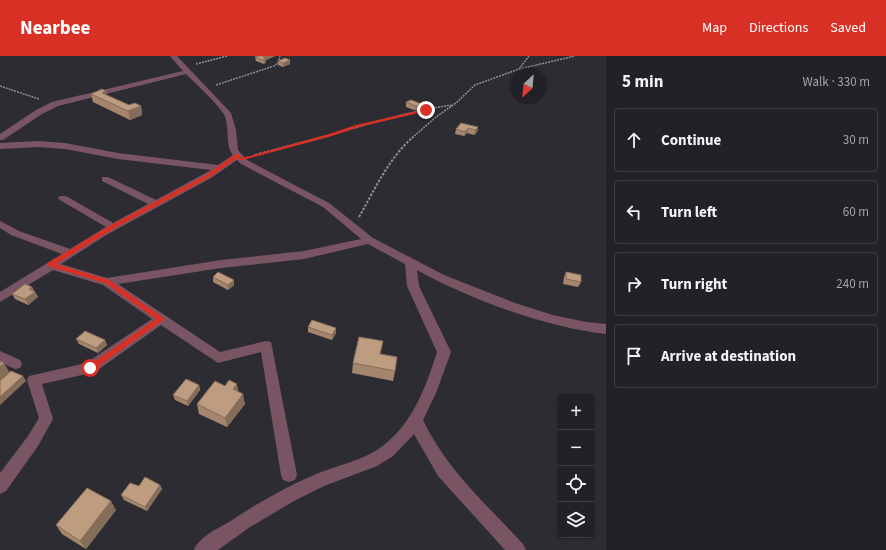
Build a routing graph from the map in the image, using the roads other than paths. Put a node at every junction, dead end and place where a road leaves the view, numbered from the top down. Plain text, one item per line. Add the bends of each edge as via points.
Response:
1 (173, 56) edge
2 (185, 70) junction
3 (0, 138) edge
4 (0, 146) edge
5 (240, 157) junction
6 (220, 168) junction
7 (105, 179) dead end
8 (63, 198) dead end
9 (156, 204) junction
10 (1, 227) edge
11 (113, 227) junction
12 (369, 240) junction
13 (70, 253) junction
14 (410, 261) junction
15 (50, 265) junction
16 (107, 282) junction
17 (0, 298) edge
18 (161, 319) junction
19 (606, 329) edge
20 (0, 356) edge
21 (15, 364) dead end
22 (416, 421) junction
23 (289, 475) dead end
24 (0, 486) edge
25 (511, 548) edge
26 (203, 550) edge

1 - 2 street
2 - 3 street via 55,104
2 - 5 street via 227,113 234,151
4 - 6 street via 65,146 118,156
5 - 6 street
5 - 12 street via 256,169 288,183 326,205
6 - 9 street
7 - 9 street
8 - 11 street
9 - 11 street
10 - 13 street
11 - 13 street
12 - 14 street
12 - 16 street via 304,254
13 - 15 street
14 - 19 street via 440,278 511,306 586,327
14 - 22 street via 413,286 444,352
15 - 16 street
15 - 17 street
16 - 18 street
18 - 23 street via 218,358 266,346
18 - 24 street via 90,368 34,380 46,418 33,441
20 - 21 street
22 - 25 street via 444,471
22 - 26 street via 388,451 363,464 318,481 286,498 226,533

